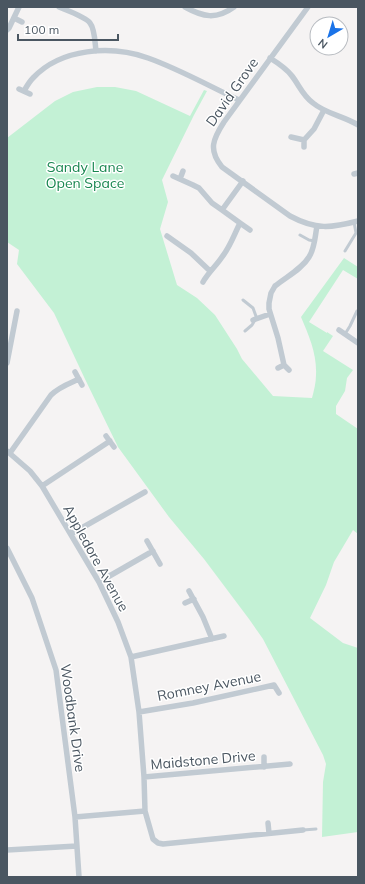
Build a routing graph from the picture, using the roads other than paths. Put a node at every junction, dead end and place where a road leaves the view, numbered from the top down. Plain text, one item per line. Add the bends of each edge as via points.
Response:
1 (19, 7) edge
2 (59, 7) edge
3 (185, 7) edge
4 (234, 7) edge
5 (308, 7) edge
6 (14, 18) junction
7 (22, 22) dead end
8 (7, 30) edge
9 (96, 51) junction
10 (270, 58) junction
11 (30, 94) dead end
12 (239, 100) junction
13 (324, 110) junction
14 (358, 125) edge
15 (291, 137) dead end
16 (304, 140) junction
17 (304, 147) dead end
18 (183, 171) dead end
19 (173, 176) dead end
20 (180, 179) junction
21 (242, 181) junction
22 (222, 210) junction
23 (356, 222) edge
24 (240, 223) junction
25 (317, 226) junction
26 (250, 230) dead end
27 (300, 235) dead end
28 (167, 236) dead end
29 (173, 240) junction
30 (315, 241) junction
31 (168, 246) dead end
32 (345, 251) dead end
33 (210, 271) junction
34 (203, 282) dead end
35 (244, 300) dead end
36 (17, 311) dead end
37 (357, 311) edge
38 (270, 314) junction
39 (255, 320) junction
40 (246, 331) dead end
41 (342, 332) joint
42 (358, 343) edge
43 (8, 355) edge
44 (7, 363) edge
45 (284, 365) junction
46 (278, 368) dead end
47 (289, 370) dead end
48 (75, 372) dead end
49 (106, 436) dead end
50 (110, 441) junction
51 (114, 447) dead end
52 (8, 452) edge
53 (42, 486) junction
54 (145, 492) dead end
55 (71, 534) junction
56 (147, 541) dead end
57 (7, 548) edge
58 (153, 551) junction
59 (160, 564) dead end
60 (99, 582) junction
61 (189, 591) dead end
62 (194, 599) junction
63 (185, 603) dead end
64 (224, 636) dead end
65 (212, 639) junction
66 (131, 657) junction
67 (279, 693) dead end
68 (139, 712) junction
69 (264, 756) dead end
70 (290, 764) dead end
71 (264, 767) junction
72 (144, 777) junction
73 (145, 811) junction
74 (75, 817) junction
75 (268, 823) dead end
76 (316, 829) dead end
77 (303, 830) joint
78 (269, 833) junction
79 (77, 846) junction
80 (7, 850) edge
81 (79, 877) edge

1 - 6 street
2 - 9 street via 90,23
3 - 4 street via 209,16
5 - 10 street, David Grove
6 - 7 street
6 - 8 street
9 - 11 street via 73,55 55,62 32,78 22,90
9 - 12 street via 123,52 146,57
10 - 12 street, David Grove
10 - 13 street via 287,70 311,102
12 - 21 street, David Grove via 216,134 214,149 216,159 222,167
13 - 14 street
13 - 16 street via 314,129
15 - 16 street
16 - 17 street
18 - 20 street
19 - 20 street
20 - 22 street via 199,188
21 - 22 street
21 - 25 street, David Grove via 290,216
22 - 24 street
23 - 25 street, David Grove
23 - 32 lane via 356,233
24 - 26 street
24 - 33 street via 229,247
25 - 30 street
27 - 30 lane
28 - 29 street
29 - 31 street
29 - 33 street
30 - 38 street via 312,252 305,262 270,293
33 - 34 street
35 - 39 lane via 253,308
36 - 43 street
37 - 41 lane via 350,326
38 - 39 street
38 - 45 street
39 - 40 lane
41 - 42 street
43 - 44 street
45 - 46 street
45 - 47 street
48 - 52 street via 80,382 56,390
49 - 50 street
50 - 51 street
50 - 53 street
52 - 53 street, Appledore Avenue via 30,471
53 - 55 street, Appledore Avenue
54 - 55 street
55 - 60 street, Appledore Avenue
56 - 58 street
57 - 74 street, Woodbank Drive via 32,598 56,670
58 - 59 street
58 - 60 street
60 - 66 street, Appledore Avenue
61 - 62 street
62 - 63 street
62 - 65 street
64 - 65 street
65 - 66 street
66 - 68 street, Appledore Avenue
67 - 68 street, Romney Avenue via 274,685
68 - 72 street, Appledore Avenue
69 - 71 street, Maidstone Drive
70 - 71 street, Maidstone Drive
71 - 72 street, Maidstone Drive
72 - 73 street, Appledore Avenue
73 - 74 street
73 - 78 street, Appledore Avenue via 153,839 158,843 172,844
74 - 79 street, Woodbank Drive
75 - 78 street
76 - 77 lane
77 - 78 street, Appledore Avenue
79 - 80 street
79 - 81 street, Woodbank Drive

